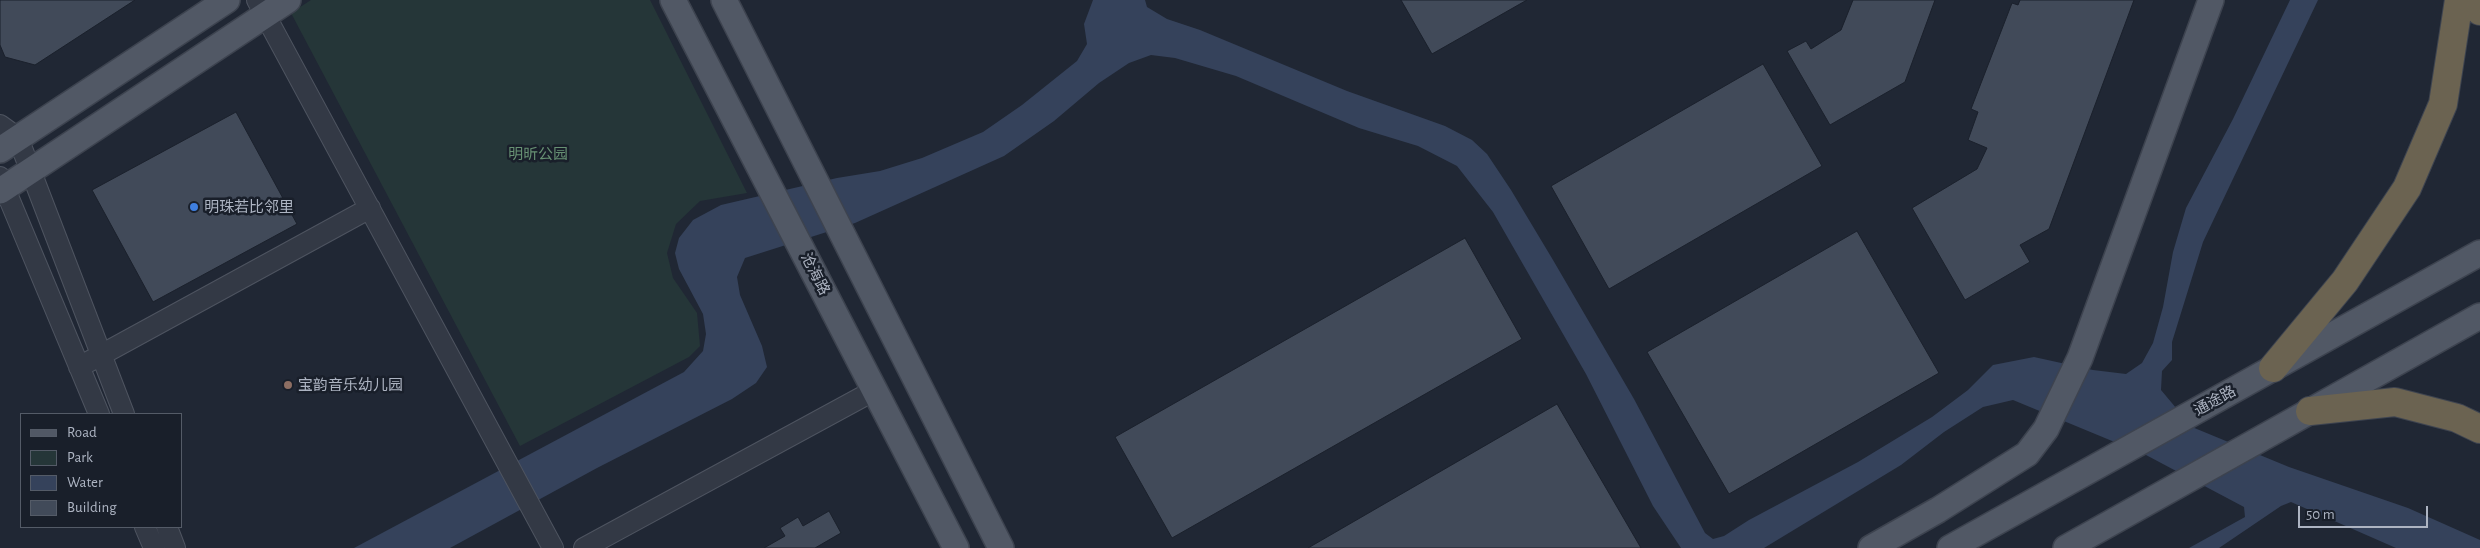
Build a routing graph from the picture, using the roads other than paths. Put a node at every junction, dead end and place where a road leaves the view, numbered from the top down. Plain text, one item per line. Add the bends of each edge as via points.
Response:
1 (226, 0) edge
2 (288, 0) edge
3 (674, 0) edge
4 (724, 0) edge
5 (2211, 0) edge
6 (2459, 0) edge
7 (2476, 0) edge
8 (261, 7) edge
9 (2480, 11) edge
10 (6, 138) edge
11 (31, 171) junction
12 (2, 185) edge
13 (370, 208) junction
14 (2480, 253) edge
15 (2480, 316) edge
16 (101, 354) junction
17 (79, 367) junction
18 (2273, 368) junction
19 (875, 390) junction
20 (2310, 411) junction
21 (99, 413) edge
22 (124, 413) edge
23 (2480, 429) edge
24 (145, 528) edge
25 (167, 528) edge
26 (154, 548) edge
27 (175, 548) edge
28 (553, 548) edge
29 (584, 548) edge
30 (956, 548) edge
31 (1001, 548) edge
32 (1871, 548) edge
33 (1950, 548) edge
34 (2066, 548) edge

1 - 10 main road
2 - 8 main road
3 - 19 main road, 沧海路
4 - 31 main road
5 - 32 main road via 2080,358 2046,428 2027,454
6 - 18 highway via 2443,104 2406,188 2345,281
7 - 9 highway
8 - 11 main road
8 - 13 street
10 - 11 street
11 - 12 main road
11 - 16 street
12 - 17 street
13 - 16 street
13 - 28 street
14 - 18 main road, 通途路
15 - 20 main road
16 - 17 street
16 - 22 street
17 - 21 street
18 - 33 main road, 通途路
19 - 29 street
19 - 30 main road, 沧海路
20 - 23 highway via 2394,402 2457,418
20 - 34 main road
24 - 26 street
25 - 27 street

